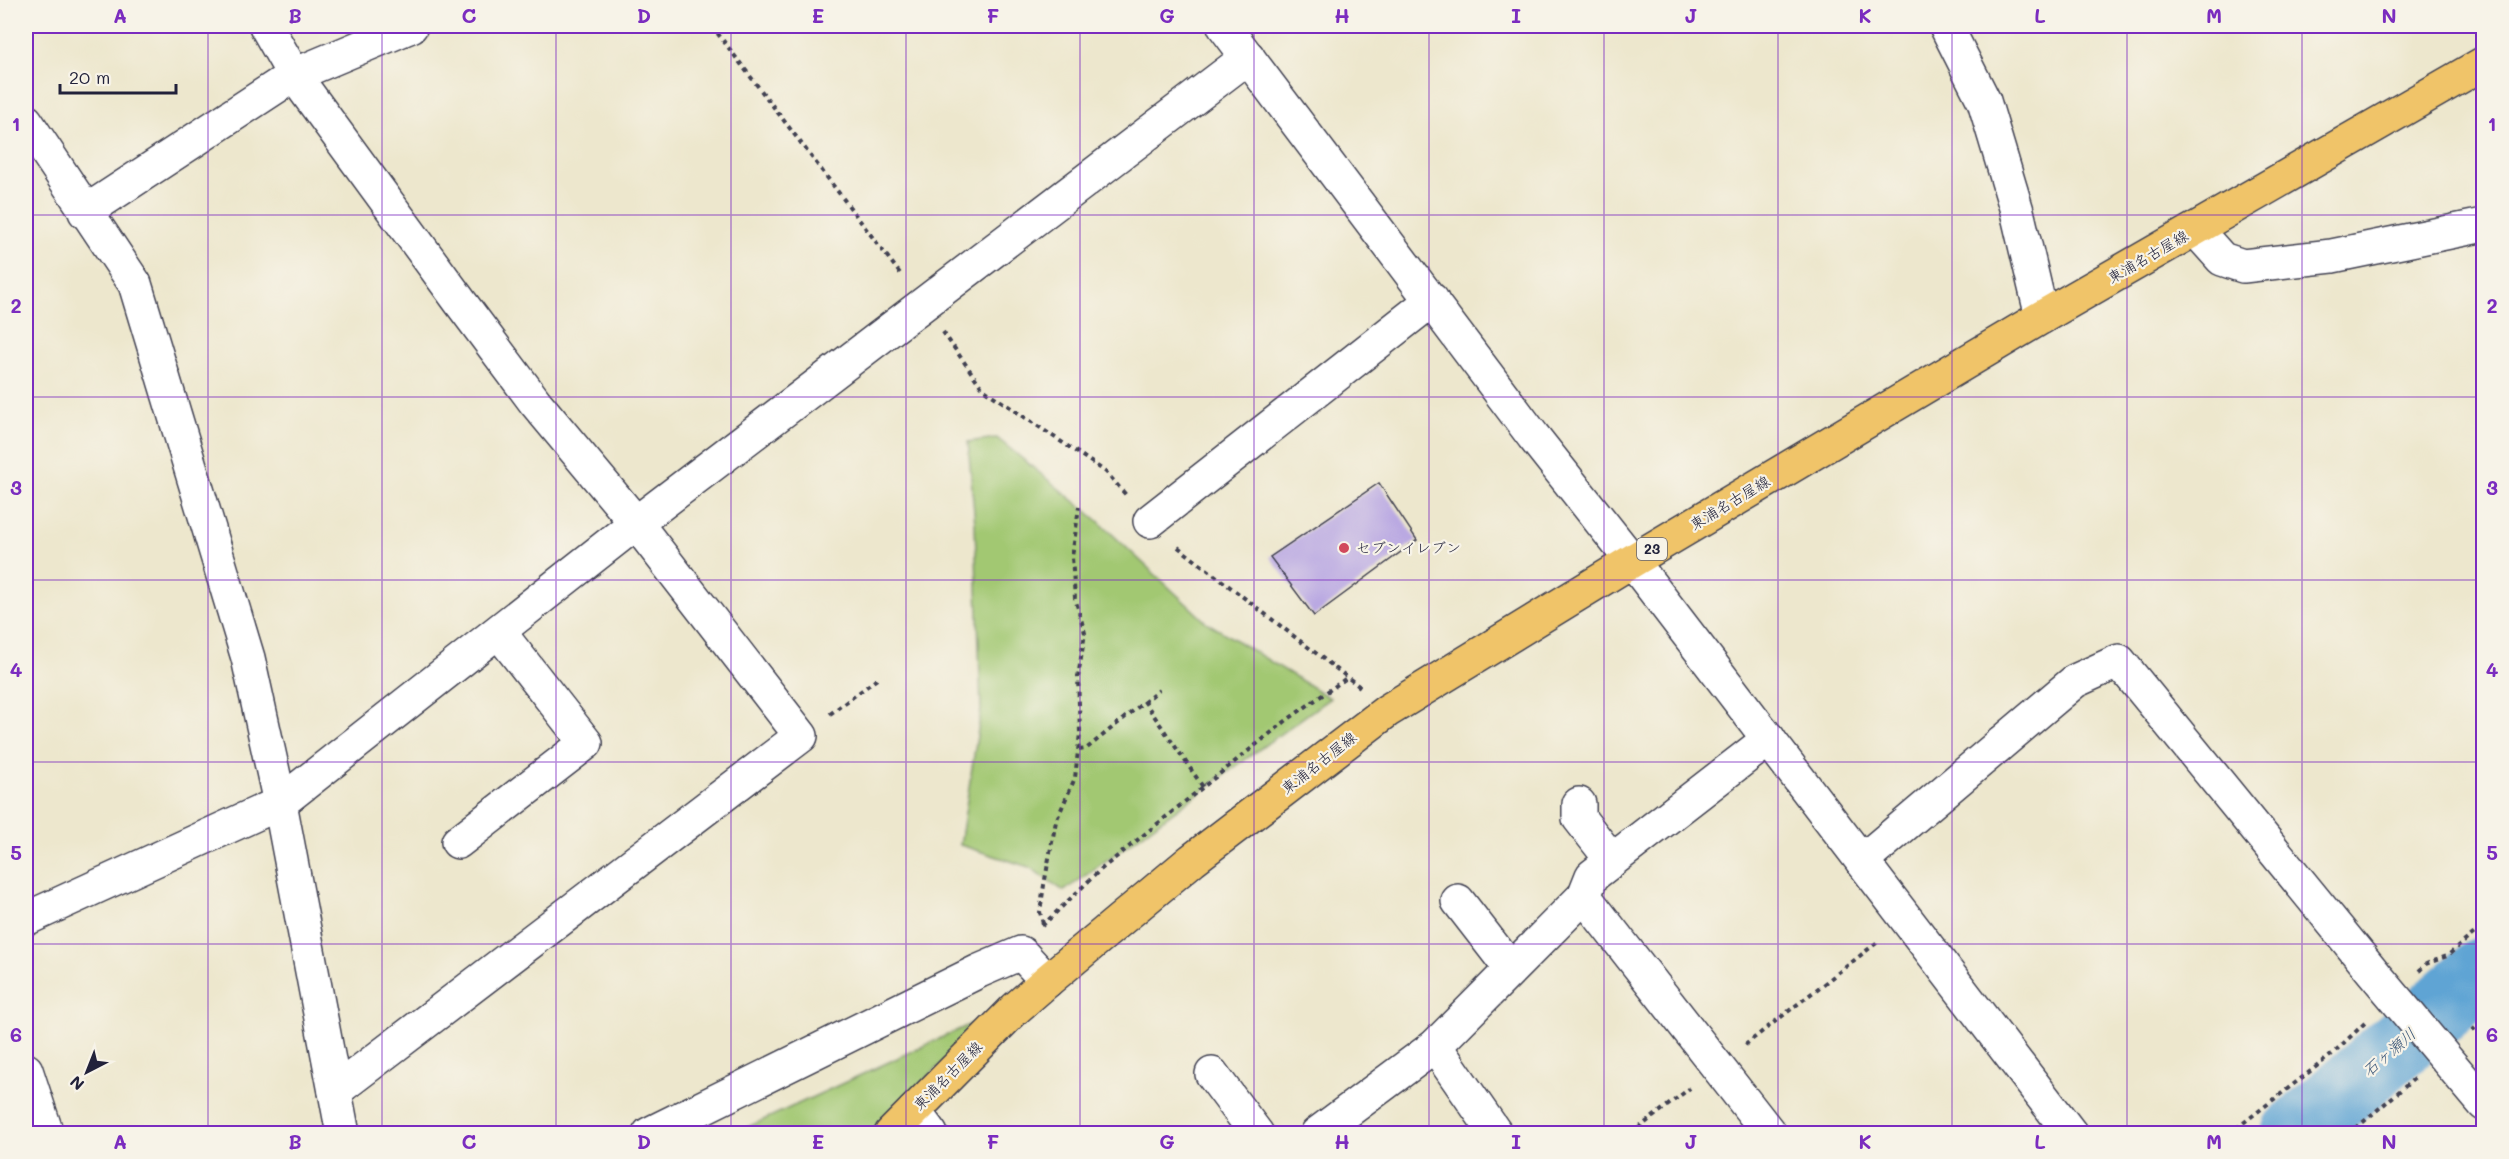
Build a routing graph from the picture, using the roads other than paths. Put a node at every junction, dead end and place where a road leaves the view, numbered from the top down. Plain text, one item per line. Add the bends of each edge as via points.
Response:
1 (266, 26) edge
2 (411, 26) edge
3 (1224, 26) edge
4 (1946, 26) edge
5 (1248, 57) junction
6 (2484, 63) edge
7 (294, 75) junction
8 (26, 120) edge
9 (85, 212) junction
10 (2484, 225) edge
11 (2196, 230) junction
12 (1432, 300) junction
13 (2042, 317) junction
14 (1150, 522) road end
15 (636, 524) junction
16 (1632, 561) junction
17 (499, 632) junction
18 (1769, 740) junction
19 (280, 803) junction
20 (1579, 804) dead end
21 (458, 842) dead end
22 (1611, 859) junction
23 (1862, 861) junction
24 (1584, 896) junction
25 (1458, 901) dead end
26 (26, 919) edge
27 (1510, 968) junction
28 (1047, 981) junction
29 (1435, 1046) junction
30 (26, 1070) edge
31 (1212, 1074) dead end
32 (335, 1091) junction
33 (2484, 1104) edge
34 (37, 1118) edge
35 (912, 1126) edge
36 (2070, 1133) edge
37 (343, 1134) edge
38 (649, 1134) edge
39 (1257, 1134) edge
40 (1317, 1134) edge
41 (1496, 1134) edge
42 (1770, 1134) edge

1 - 7 street
2 - 7 street
3 - 5 street
4 - 13 street via 1984,101 2017,211
5 - 12 street
5 - 15 street
6 - 11 main road, 東浦名古屋線 / 23
7 - 9 street
7 - 15 street via 529,393
8 - 9 street
9 - 19 street via 135,284 248,658
10 - 11 street via 2332,256 2243,266 2222,259
11 - 13 main road, 東浦名古屋線 / 23
12 - 14 street
12 - 16 street
13 - 16 main road, 東浦名古屋線 / 23
15 - 17 street
15 - 32 street via 801,736
16 - 18 street
16 - 28 main road, 東浦名古屋線 / 23 via 1387,711 1192,860
17 - 19 street
17 - 21 street via 586,743
18 - 22 street
18 - 23 street
19 - 26 street
19 - 32 street
20 - 22 street via 1579,818
22 - 24 street via 1592,876
23 - 33 street via 2075,681 2119,661
23 - 36 street
24 - 27 street
24 - 42 street
25 - 27 street
27 - 29 street
28 - 35 main road, 東浦名古屋線 / 23 via 1015,1009
28 - 38 street via 1021,953
29 - 40 street
29 - 41 street
30 - 34 street
31 - 39 street
32 - 37 street

